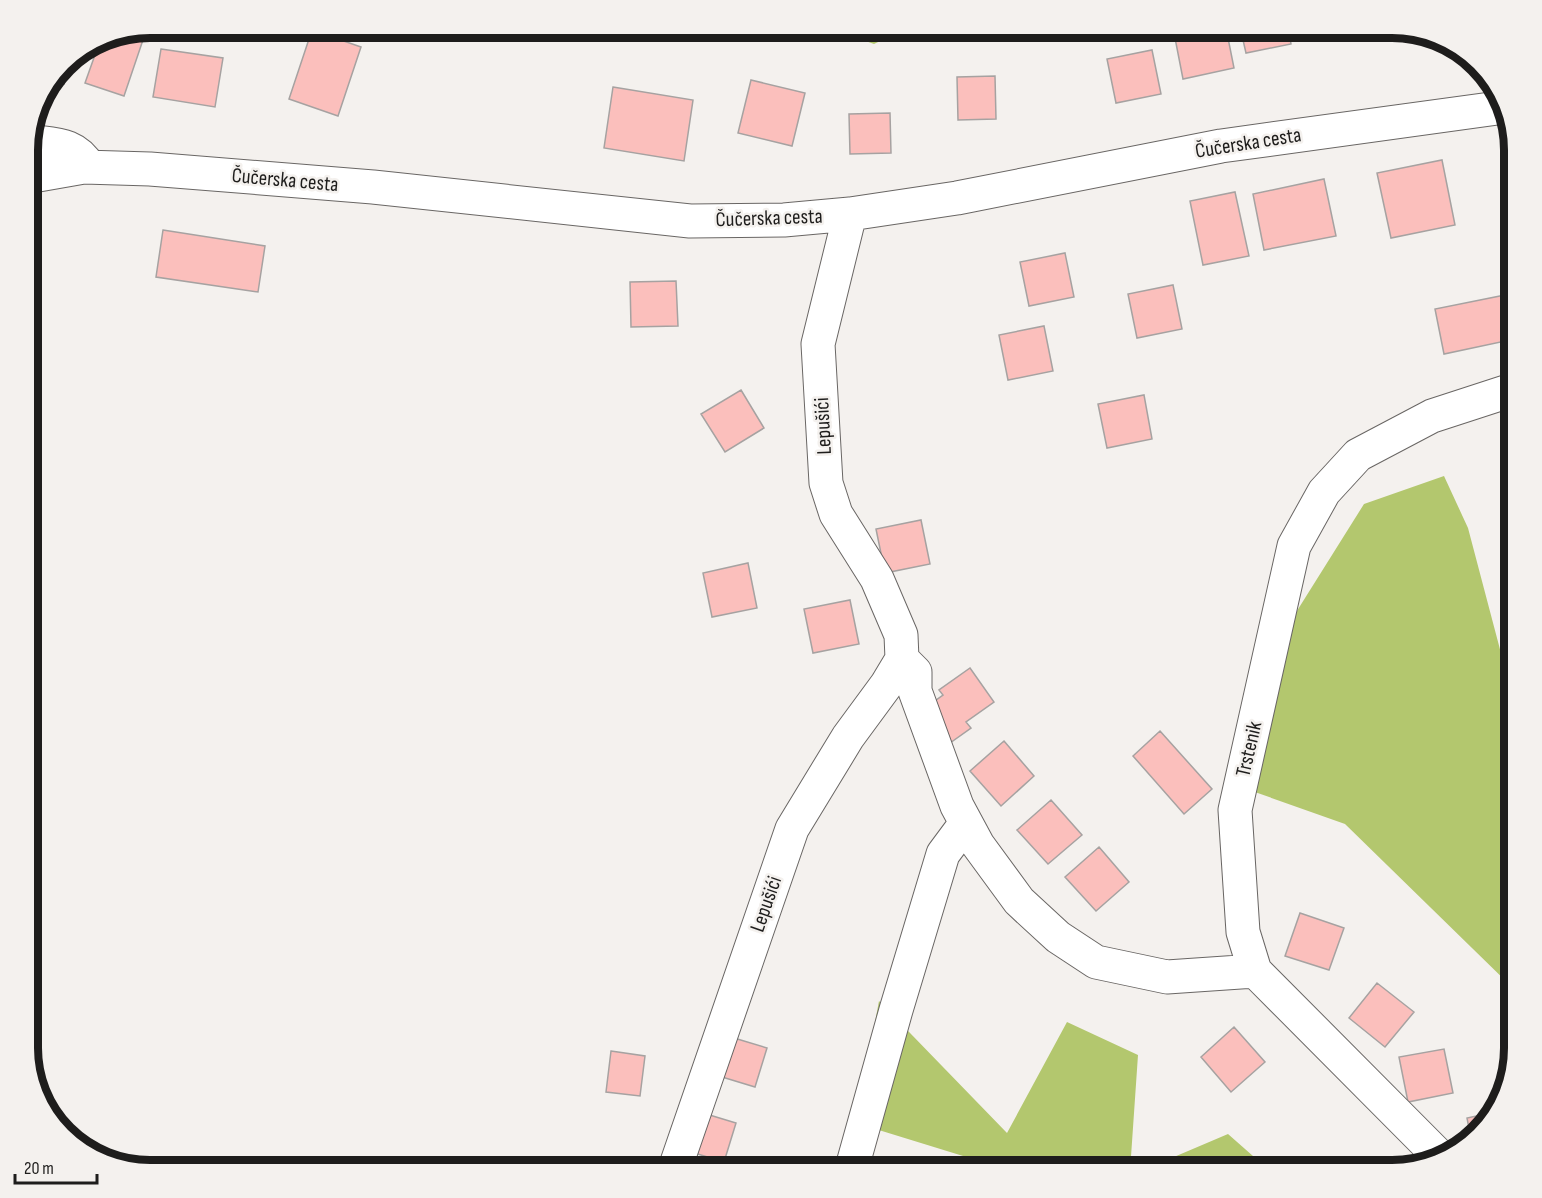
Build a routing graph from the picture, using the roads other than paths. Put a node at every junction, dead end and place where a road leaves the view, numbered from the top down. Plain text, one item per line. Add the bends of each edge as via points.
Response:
1 (1496, 108) edge
2 (38, 143) edge
3 (89, 167) junction
4 (38, 175) edge
5 (850, 214) junction
6 (1504, 393) edge
7 (902, 659) junction
8 (966, 823) junction
9 (1255, 971) junction
10 (1434, 1152) edge
11 (678, 1160) edge
12 (854, 1160) edge

1 - 5 street, Čučerska cesta via 1221,146 957,198
2 - 3 street via 74,149
3 - 4 street, Čučerska cesta
3 - 5 street, Čučerska cesta via 373,187 690,221 784,220
5 - 7 street, Lepušići via 818,344 826,483 836,514 877,579 893,616 901,635
6 - 9 street, Trstenik via 1432,416 1358,455 1324,492 1294,546 1235,810 1243,932
7 - 8 street, Lepušići via 915,672 915,691
7 - 11 street, Lepušići via 792,829
8 - 9 street, Lepušići via 1019,901 1058,937 1096,962 1167,977
8 - 12 street via 943,854
9 - 10 street, Trstenik

